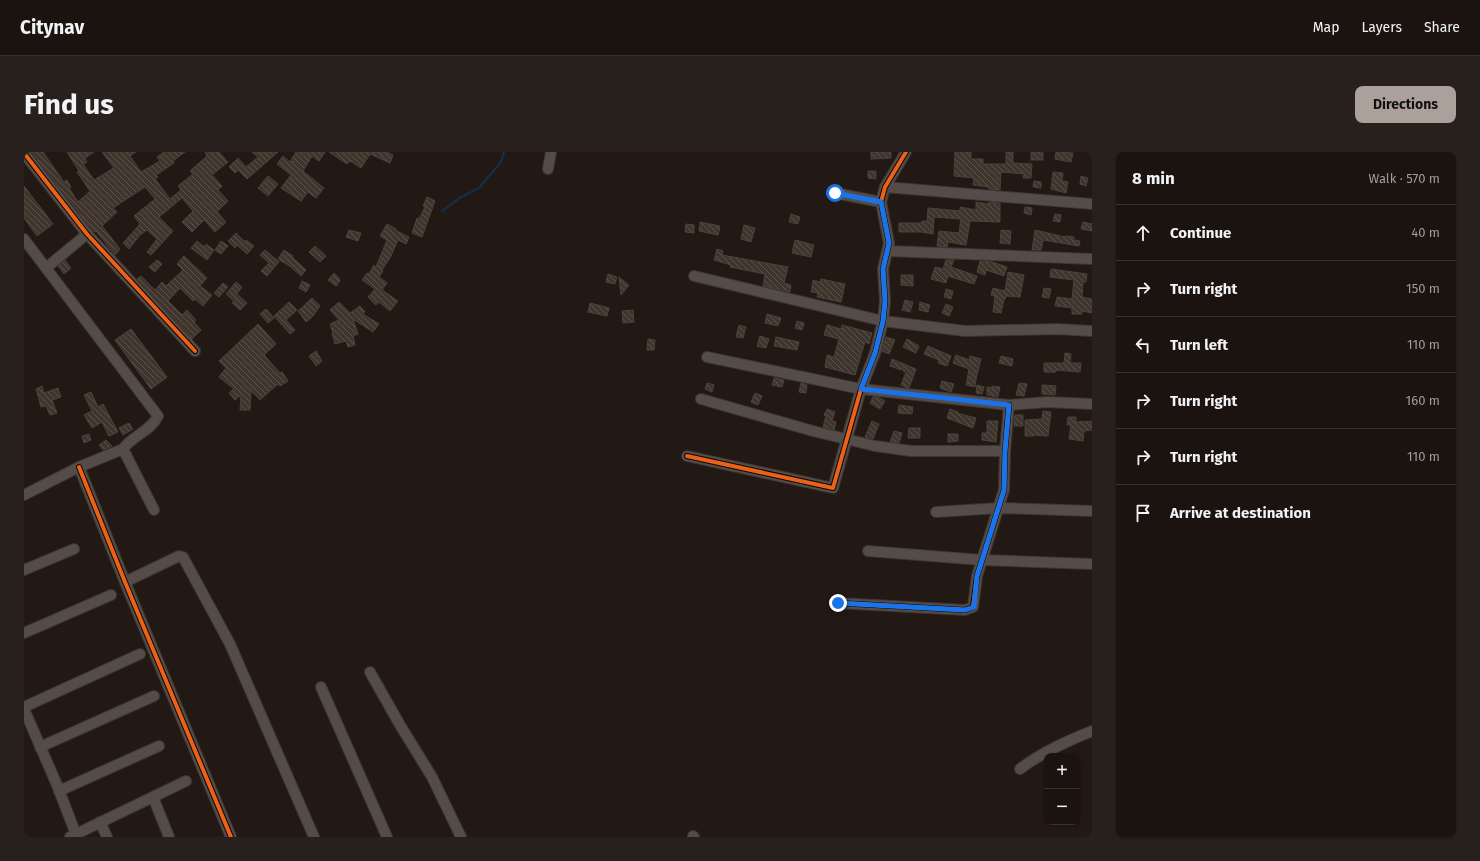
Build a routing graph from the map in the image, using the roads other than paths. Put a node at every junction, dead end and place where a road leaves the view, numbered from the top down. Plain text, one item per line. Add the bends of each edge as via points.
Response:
1 (551, 152) edge
2 (906, 152) edge
3 (24, 153) edge
4 (548, 169) dead end
5 (884, 187) junction
6 (835, 193) dead end
7 (881, 202) junction
8 (1092, 204) edge
9 (87, 234) junction
10 (24, 239) edge
11 (888, 251) junction
12 (1092, 259) edge
13 (46, 268) junction
14 (694, 276) dead end
15 (883, 321) junction
16 (1092, 331) edge
17 (195, 351) dead end
18 (707, 357) dead end
19 (861, 389) junction
20 (701, 399) dead end
21 (1092, 404) edge
22 (1009, 405) junction
23 (846, 438) junction
24 (123, 449) junction
25 (1005, 451) junction
26 (687, 456) dead end
27 (79, 467) junction
28 (24, 495) edge
29 (999, 508) junction
30 (154, 510) dead end
31 (1092, 511) edge
32 (936, 512) dead end
33 (74, 549) dead end
34 (868, 552) dead end
35 (982, 560) junction
36 (1092, 564) edge
37 (24, 570) edge
38 (125, 582) junction
39 (111, 595) dead end
40 (838, 603) dead end
41 (24, 633) edge
42 (140, 654) dead end
43 (370, 672) dead end
44 (321, 687) dead end
45 (154, 696) dead end
46 (24, 708) edge
47 (1092, 731) edge
48 (159, 746) dead end
49 (40, 747) junction
50 (1020, 769) dead end
51 (186, 781) dead end
52 (59, 791) junction
53 (153, 797) junction
54 (100, 822) junction
55 (74, 836) edge
56 (107, 837) edge
57 (169, 837) edge
58 (231, 837) edge
59 (314, 837) edge
60 (387, 837) edge
61 (461, 837) edge

1 - 4 street
2 - 5 street
3 - 9 street
5 - 7 street
5 - 8 street
6 - 7 street
7 - 11 street via 889,243
9 - 13 street
9 - 17 street
10 - 13 street
11 - 12 street
11 - 15 street via 883,269
13 - 24 street via 158,416
14 - 15 street
15 - 16 street via 965,331
15 - 19 street via 875,353
18 - 19 street
19 - 22 street
19 - 23 street
20 - 23 street
21 - 22 street via 1047,402
22 - 25 street
23 - 25 street via 875,446 911,451
23 - 26 street via 833,488
24 - 27 street
24 - 30 street
25 - 29 street via 1006,482
27 - 28 street
27 - 38 street
29 - 31 street
29 - 32 street
29 - 35 street
33 - 37 street
34 - 35 street
35 - 36 street
35 - 40 street via 974,607 970,609
38 - 58 street
38 - 59 street via 179,556 183,557 228,638
39 - 41 street
42 - 46 street
43 - 61 street via 432,777
44 - 60 street
45 - 49 street
46 - 49 street
47 - 50 street via 1034,759
48 - 52 street
49 - 52 street
51 - 53 street
52 - 55 street
53 - 54 street
53 - 57 street
54 - 55 street
54 - 56 street

